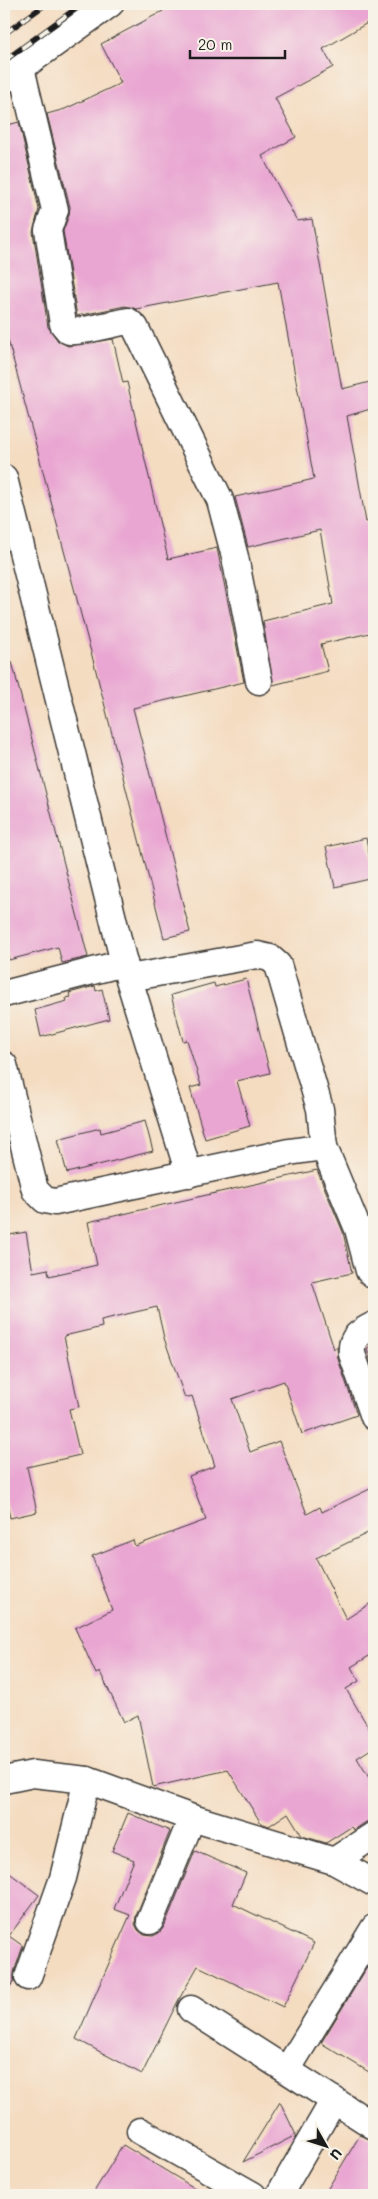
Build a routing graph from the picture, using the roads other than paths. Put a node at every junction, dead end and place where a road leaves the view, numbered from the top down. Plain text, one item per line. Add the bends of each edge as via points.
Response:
1 (110, 4) edge
2 (12, 74) edge
3 (4, 478) edge
4 (259, 681) dead end
5 (126, 970) junction
6 (4, 994) edge
7 (4, 1065) edge
8 (324, 1147) junction
9 (190, 1174) junction
10 (374, 1275) edge
11 (374, 1325) edge
12 (374, 1417) edge
13 (4, 1780) edge
14 (87, 1780) junction
15 (192, 1818) junction
16 (374, 1835) edge
17 (334, 1861) junction
18 (374, 1882) edge
19 (150, 1922) dead end
20 (374, 1928) edge
21 (28, 1976) dead end
22 (191, 2009) dead end
23 (287, 2070) junction
24 (334, 2100) junction
25 (374, 2126) edge
26 (140, 2131) dead end
27 (253, 2195) edge
28 (279, 2195) edge

1 - 2 street
2 - 4 street via 55,210 48,230 64,324 69,331 77,332 128,321 136,327 220,500 235,557
3 - 5 street
5 - 6 street
5 - 8 street via 257,955 270,958 278,965 320,1109
5 - 9 street
7 - 9 street via 35,1190 45,1200 55,1202
8 - 9 street
8 - 10 street via 358,1229 369,1271
11 - 12 street via 358,1332 351,1345
13 - 14 street via 33,1774
14 - 15 street
14 - 21 street via 63,1878
15 - 17 street
15 - 19 street
16 - 17 street
17 - 18 street
20 - 23 street
22 - 23 street
23 - 24 street
24 - 25 street
24 - 28 street
26 - 27 street

